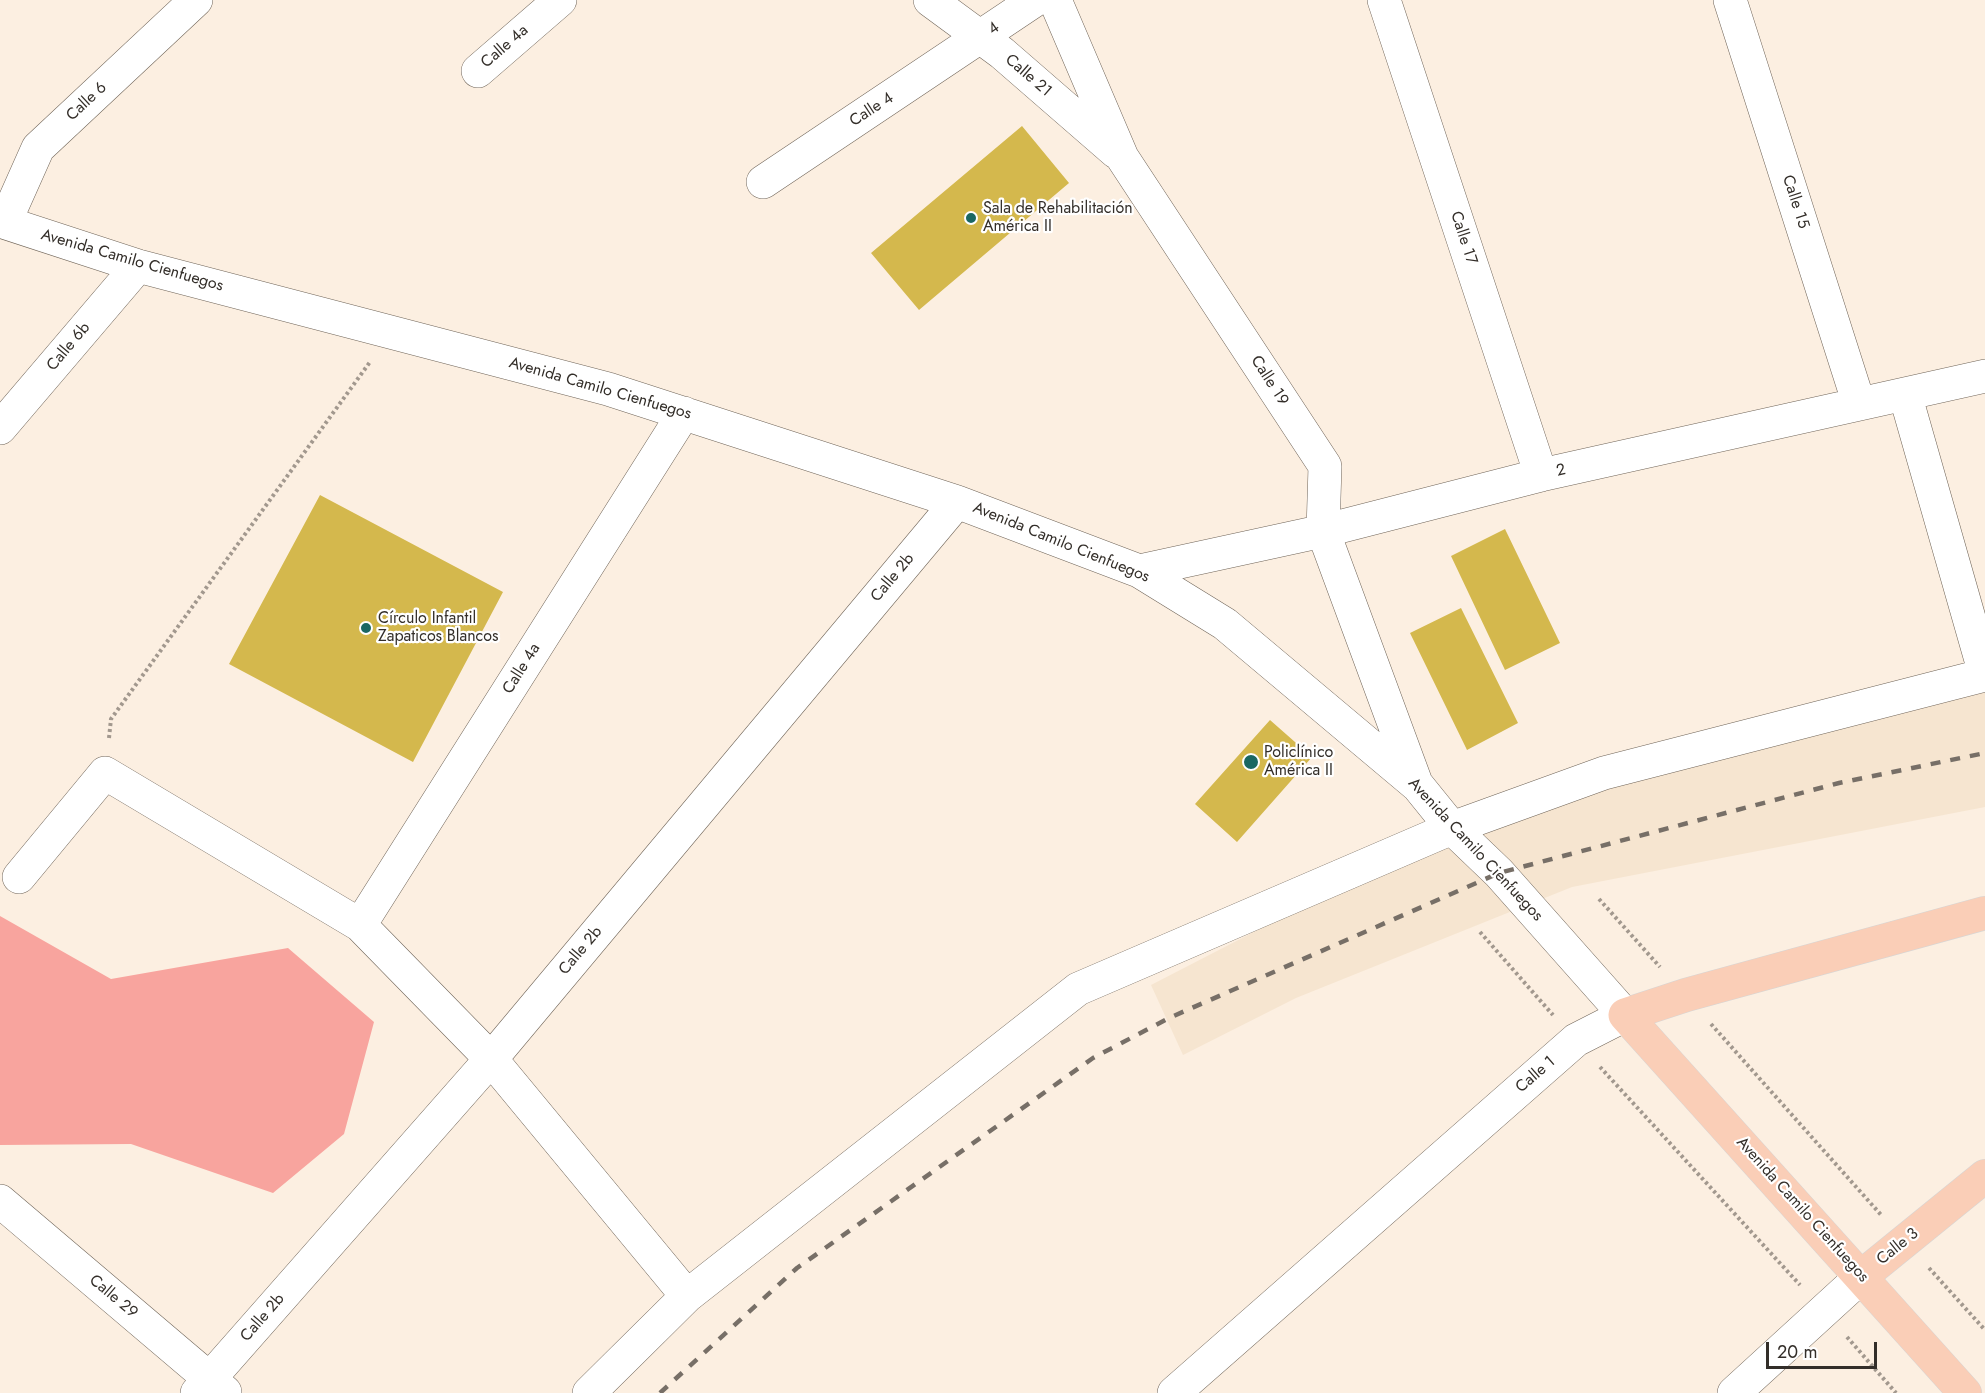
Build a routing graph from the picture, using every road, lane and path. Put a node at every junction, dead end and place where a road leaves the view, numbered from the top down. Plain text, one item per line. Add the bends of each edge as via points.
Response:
1 (196, 0) edge
2 (560, 0) edge
3 (930, 0) edge
4 (1035, 0) edge
5 (1055, 0) edge
6 (1384, 0) edge
7 (1730, 0) edge
8 (982, 37) junction
9 (478, 71) dead end
10 (1122, 157) junction
11 (763, 182) dead end
12 (3, 222) edge
13 (138, 266) junction
14 (392, 332) junction
15 (1985, 376) edge
16 (1905, 394) junction
17 (1859, 404) junction
18 (684, 412) junction
19 (0, 428) edge
20 (1541, 475) junction
21 (957, 502) junction
22 (1323, 531) junction
23 (1139, 570) junction
24 (1985, 674) edge
25 (105, 773) junction
26 (1418, 786) junction
27 (1452, 828) junction
28 (19, 877) dead end
29 (1599, 899) dead end
30 (1985, 913) edge
31 (360, 925) junction
32 (1480, 932) dead end
33 (1686, 995) junction
34 (1625, 1015) junction
35 (1576, 1040) junction
36 (491, 1059) junction
37 (1985, 1176) edge
38 (0, 1201) edge
39 (1905, 1242) junction
40 (1862, 1276) junction
41 (687, 1296) junction
42 (1823, 1310) junction
43 (1985, 1330) edge
44 (211, 1388) edge
45 (589, 1393) edge
46 (1174, 1393) edge
47 (1734, 1393) edge
48 (1896, 1393) edge
49 (1965, 1393) edge

1 - 12 street, Calle 6 via 38,148
2 - 9 street, Calle 4a
3 - 8 street, Calle 21
4 - 8 street, 4
5 - 10 street, Calle 19
6 - 20 street, Calle 17
7 - 17 street, Calle 15
8 - 10 street, Calle 21
8 - 11 street, Calle 4
10 - 22 street, Calle 19 via 1325,466
12 - 13 street, Avenida Camilo Cienfuegos
13 - 14 street, Avenida Camilo Cienfuegos
13 - 19 street, Calle 6b
14 - 18 street, Avenida Camilo Cienfuegos
14 - 25 path via 111,719
15 - 16 street, 2
16 - 17 street, 2
16 - 24 street
17 - 20 street, 2
18 - 21 street, Avenida Camilo Cienfuegos
18 - 31 street, Calle 4a
20 - 22 street, 2
21 - 23 street, Avenida Camilo Cienfuegos
21 - 36 street, Calle 2b
22 - 23 street, 2
22 - 26 street, Calle 19
23 - 26 street, Avenida Camilo Cienfuegos via 1225,624
24 - 27 street via 1604,773
25 - 28 street
25 - 31 street
26 - 27 street, Avenida Camilo Cienfuegos
27 - 34 street, Avenida Camilo Cienfuegos via 1499,873
27 - 41 street via 1078,989
29 - 33 path
30 - 33 main road, Calle 1
31 - 36 street
32 - 35 path
33 - 34 main road, Calle 1
33 - 39 path
34 - 35 street, Calle 1
34 - 40 main road, Avenida Camilo Cienfuegos
35 - 42 path
35 - 46 street, Calle 1
36 - 41 street
36 - 44 street, Calle 2b
37 - 39 main road, Calle 3
38 - 44 street, Calle 29
39 - 40 main road, Calle 3
39 - 43 path
40 - 42 street, Calle 3
40 - 49 main road, Avenida Camilo Cienfuegos
41 - 45 street
42 - 47 street, Calle 3
42 - 48 path

